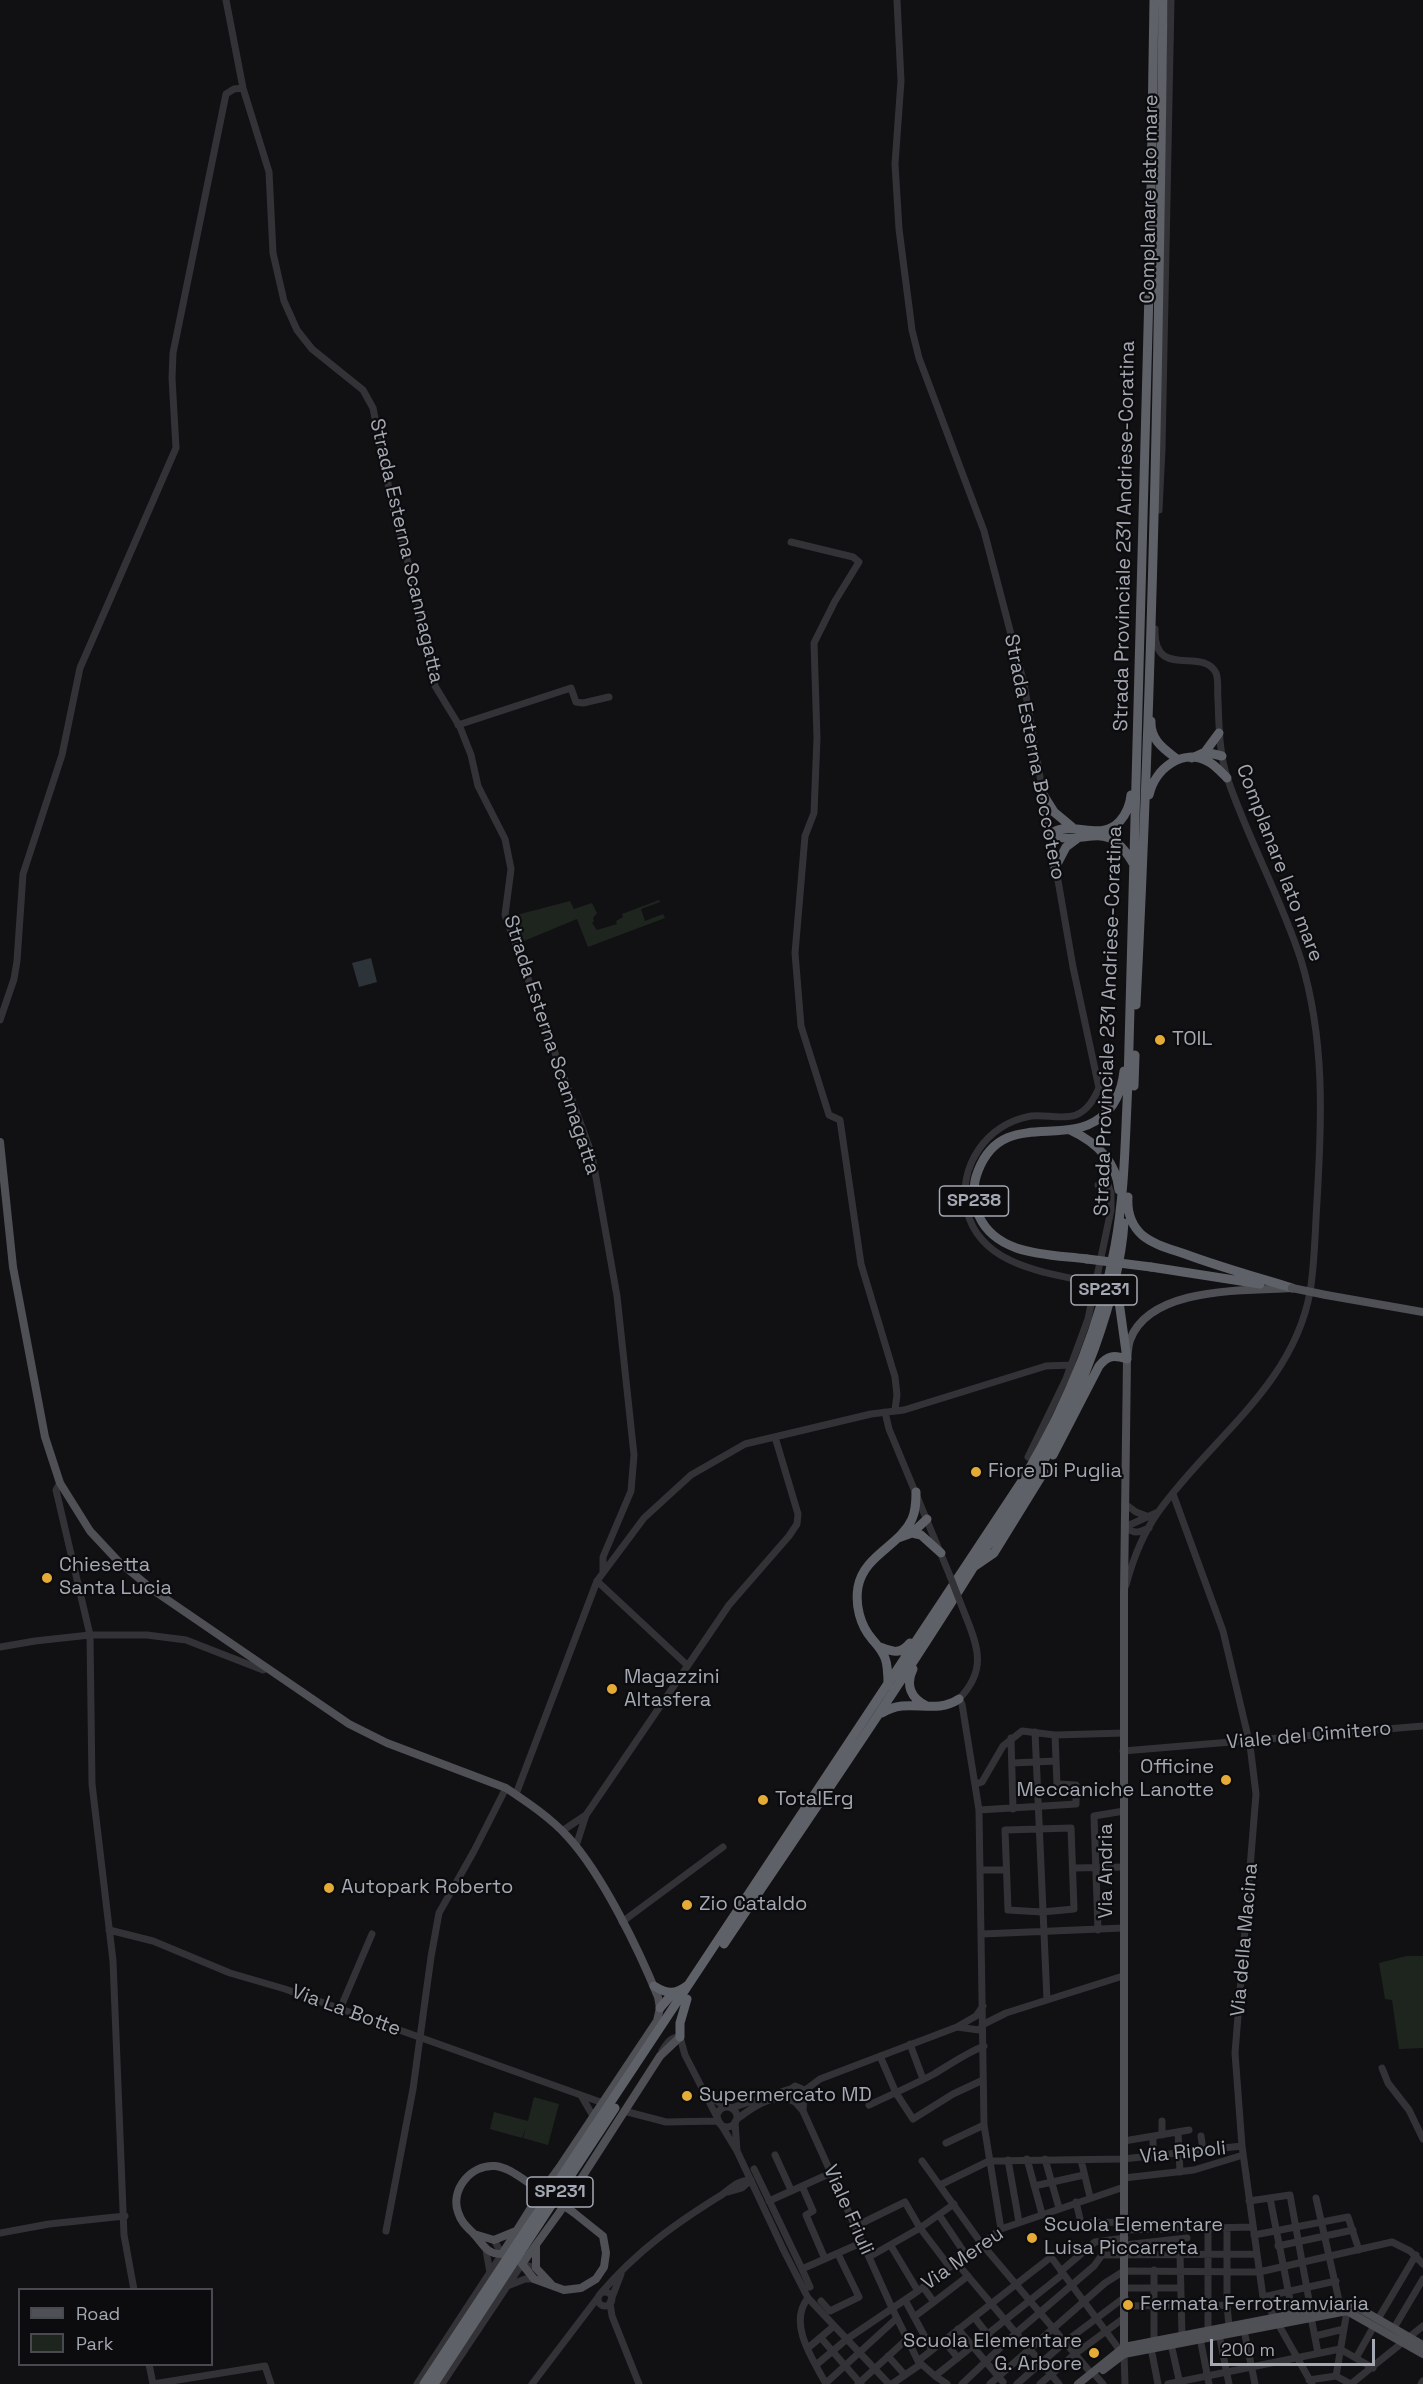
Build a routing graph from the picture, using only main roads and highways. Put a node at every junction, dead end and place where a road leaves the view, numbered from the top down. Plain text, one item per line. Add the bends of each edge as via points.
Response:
1 (1154, 0) edge
2 (1163, 0) edge
3 (1148, 683) junction
4 (1220, 733) road end
5 (1206, 752) junction
6 (1192, 758) junction
7 (1177, 759) junction
8 (1209, 762) junction
9 (1137, 763) junction
10 (1227, 778) road end
11 (1042, 793) road end
12 (1072, 827) junction
13 (1082, 836) junction
14 (1139, 865) junction
15 (1055, 868) road end
16 (1131, 990) junction
17 (1070, 1130) junction
18 (0, 1142) edge
19 (1128, 1178) junction
20 (1116, 1245) junction
21 (1115, 1274) junction
22 (1292, 1288) junction
23 (1423, 1312) edge
24 (1127, 1359) junction
25 (916, 1492) road end
26 (911, 1521) junction
27 (912, 1533) junction
28 (896, 1539) junction
29 (941, 1553) road end
30 (973, 1567) junction
31 (923, 1632) junction
32 (933, 1632) junction
33 (880, 1647) junction
34 (888, 1685) junction
35 (959, 1699) road end
36 (927, 1706) junction
37 (878, 1715) junction
38 (692, 1982) junction
39 (654, 1986) junction
40 (673, 1994) junction
41 (687, 1999) junction
42 (660, 2008) junction
43 (680, 2037) joint
44 (519, 2229) junction
45 (474, 2234) junction
46 (536, 2243) junction
47 (553, 2286) junction
48 (1311, 2314) junction
49 (1275, 2321) junction
50 (1376, 2323) junction
51 (1407, 2340) junction
52 (1152, 2344) junction
53 (1423, 2345) edge
54 (1122, 2350) junction
55 (1423, 2354) edge
56 (1094, 2374) junction
57 (424, 2384) edge
58 (434, 2384) edge
59 (1078, 2384) edge
60 (1087, 2384) edge

1 - 9 highway, Strada Provinciale 231 Andriese-Coratina / SP231
2 - 3 highway, Strada Provinciale 231 Andriese-Coratina / SP231
3 - 7 highway via 1153,690 1151,728 1159,746
3 - 14 highway, Strada Provinciale 231 Andriese-Coratina / SP231
4 - 5 highway
5 - 6 highway
5 - 8 highway via 1222,756
6 - 7 highway
6 - 8 highway
7 - 14 highway via 1159,772 1151,785
8 - 10 highway
9 - 12 highway via 1129,808 1117,824 1099,832
9 - 14 highway, Strada Provinciale 231 Andriese-Coratina / SP231
11 - 12 highway via 1054,812
12 - 13 highway via 1056,829 1049,835
13 - 14 highway via 1113,838
13 - 15 highway via 1066,847
14 - 16 highway, Strada Provinciale 231 Andriese-Coratina / SP231
14 - 19 highway, Strada Provinciale 231 Andriese-Coratina / SP231 via 1135,1071
16 - 17 highway via 1119,1094 1101,1118
16 - 20 highway, Strada Provinciale 231 Andriese-Coratina / SP231 via 1123,1189
17 - 20 highway via 1094,1144 1114,1170 1119,1190 1113,1236
17 - 22 highway, SP238, bridge via 1036,1130 1012,1136 986,1155 976,1176 974,1197 985,1230 999,1241 1023,1250
18 - 39 main road via 13,1267 45,1437 60,1483 90,1531 153,1590 349,1724 387,1743 506,1788 562,1831 592,1869
19 - 21 highway, Strada Provinciale 231 Andriese-Coratina / SP231 via 1123,1239
19 - 22 highway via 1130,1219 1151,1241
20 - 31 highway, Strada Provinciale 231 Andriese-Coratina / SP231 via 1087,1347 1054,1425
21 - 24 highway
21 - 30 highway, Strada Provinciale 231 Andriese-Coratina / SP231 via 1092,1353 1064,1421 1040,1467
22 - 23 main road, SP238, bridge
22 - 24 main road, Via Andria via 1199,1294 1175,1301 1147,1318 1136,1330
24 - 30 highway via 1112,1356 1099,1366 1061,1441 1000,1543 989,1557
24 - 54 main road, Via Andria
25 - 26 highway
26 - 27 highway via 927,1519
26 - 28 highway
27 - 28 highway
27 - 29 highway via 921,1535
28 - 33 highway via 864,1571 859,1585 861,1618
30 - 32 highway, Strada Provinciale 231 Andriese-Coratina / SP231
31 - 33 highway via 898,1652
31 - 34 highway, Strada Provinciale 231 Andriese-Coratina / SP231
32 - 36 highway via 909,1678 911,1692
32 - 37 highway, Strada Provinciale 231 Andriese-Coratina / SP231
33 - 34 highway via 887,1665
34 - 38 highway, Strada Provinciale 231 Andriese-Coratina / SP231
35 - 36 highway via 942,1707
36 - 37 highway via 899,1705
37 - 41 highway, Strada Provinciale 231 Andriese-Coratina / SP231
38 - 40 highway
38 - 57 highway, Strada Provinciale 231 Andriese-Coratina / SP231
39 - 40 highway
39 - 42 main road
40 - 42 highway
41 - 43 highway
41 - 58 highway, Strada Provinciale 231 Andriese-Coratina / SP231
42 - 44 main road via 657,2021
43 - 46 main road via 660,2056
44 - 45 main road via 494,2240
44 - 45 main road via 502,2254 486,2250
45 - 47 main road, bridge via 461,2220 456,2206 458,2191 469,2176 486,2166 513,2172 603,2236 606,2259 602,2273 573,2290
46 - 47 main road via 536,2268
46 - 47 main road via 522,2264 534,2279
48 - 49 main road
48 - 49 main road
48 - 50 main road via 1346,2306
49 - 52 main road via 1229,2326
49 - 52 main road via 1171,2344
50 - 51 main road
50 - 51 main road via 1394,2328
51 - 53 main road
51 - 55 main road
52 - 54 main road
54 - 56 main road
56 - 59 main road
56 - 60 main road

